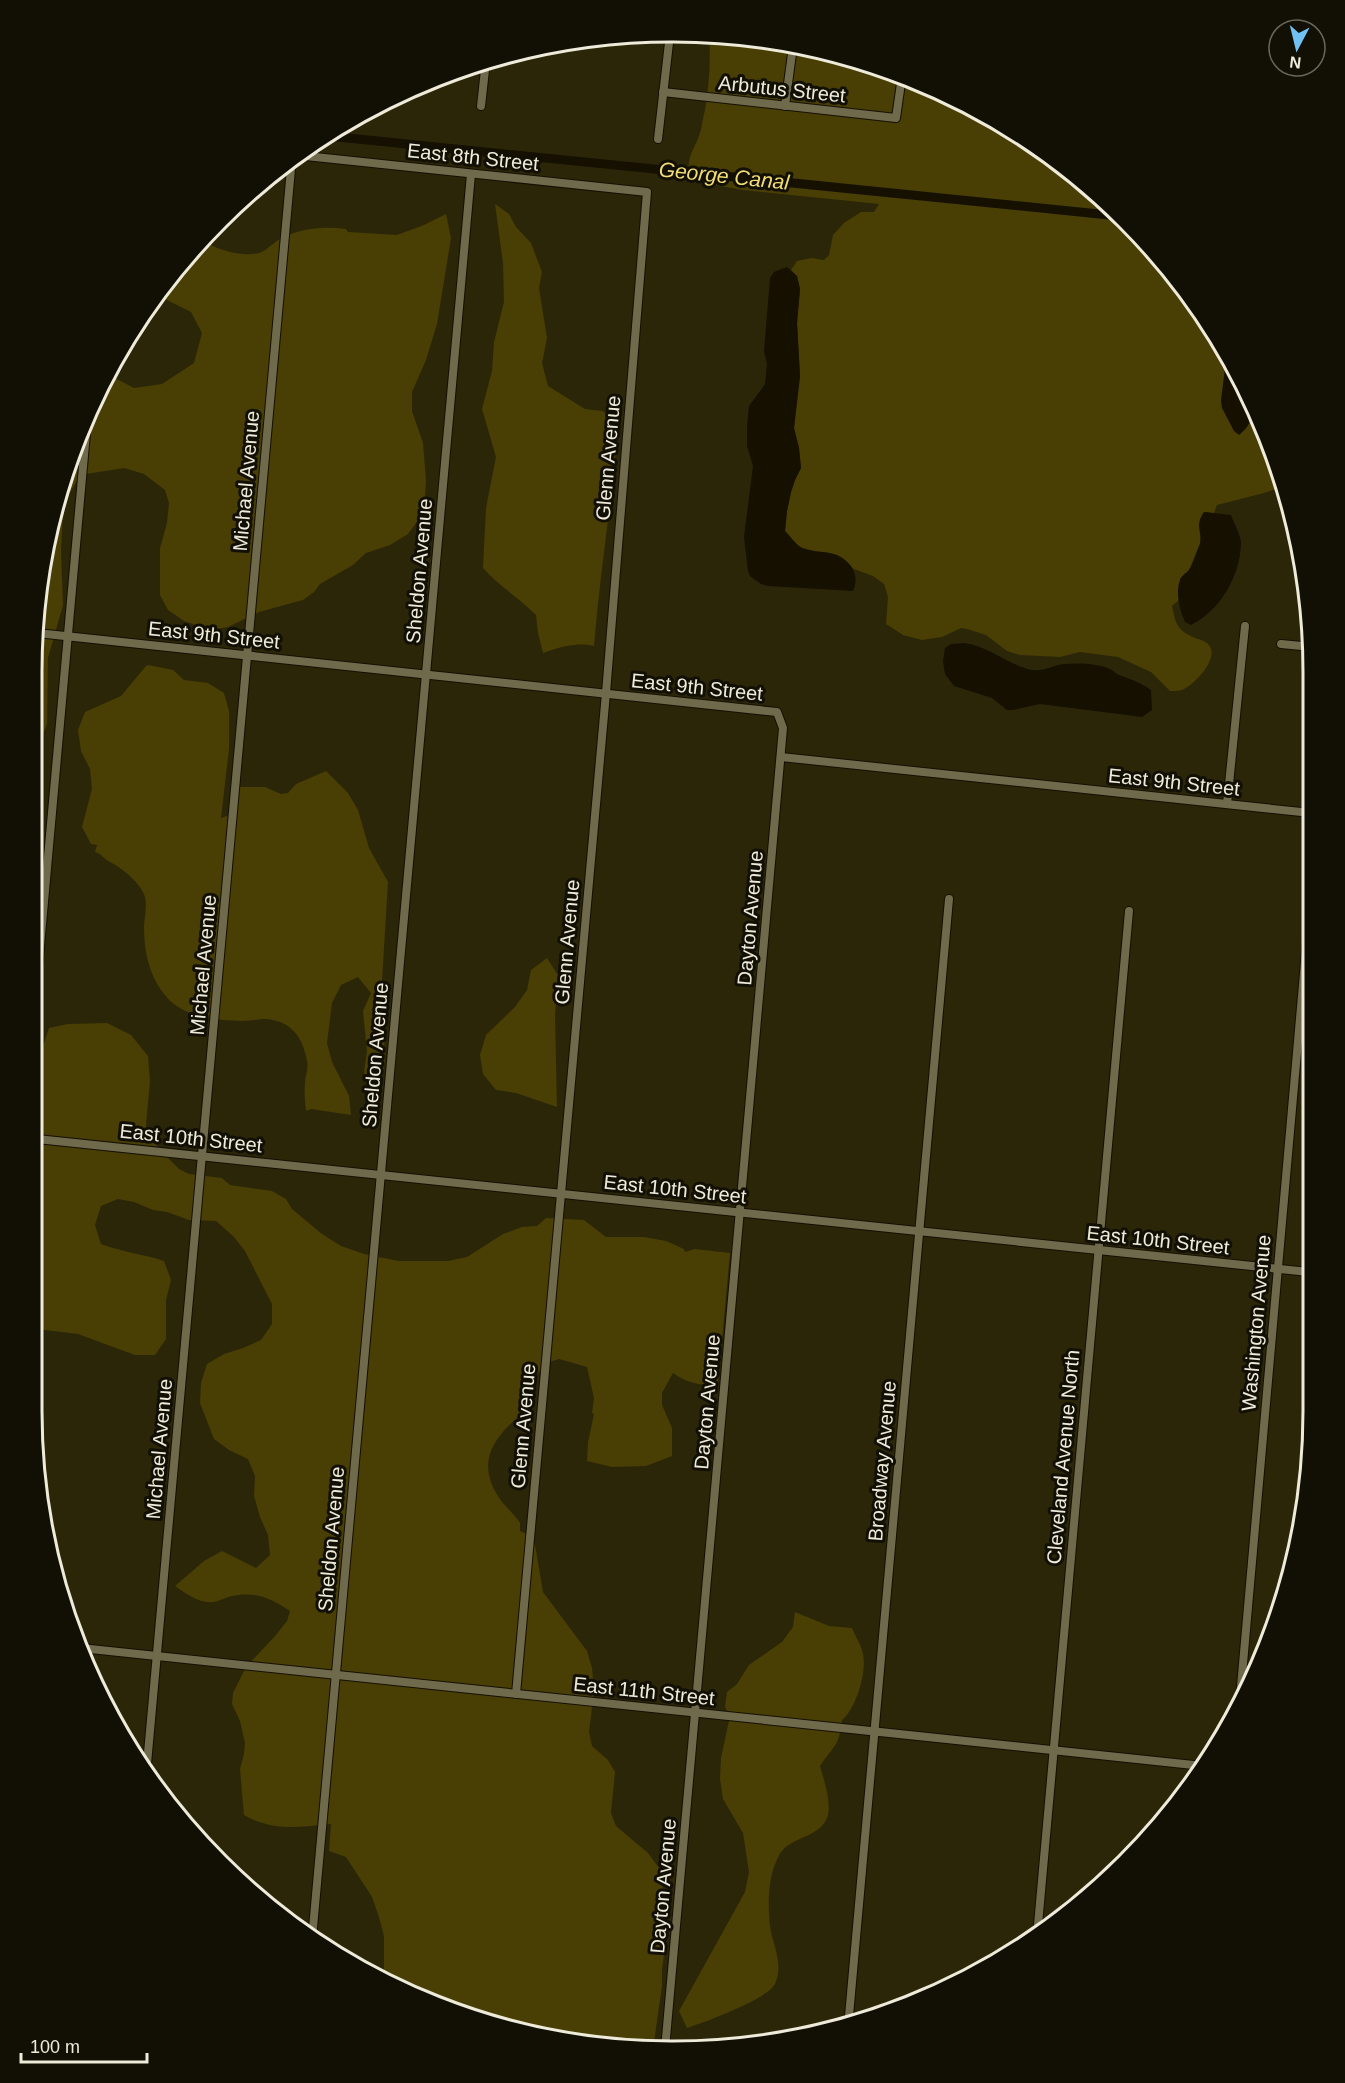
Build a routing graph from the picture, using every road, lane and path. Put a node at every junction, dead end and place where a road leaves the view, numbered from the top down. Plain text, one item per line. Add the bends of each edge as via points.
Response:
1 (669, 42) edge
2 (792, 53) edge
3 (485, 70) edge
4 (901, 85) edge
5 (663, 92) junction
6 (481, 106) dead end
7 (785, 106) junction
8 (658, 139) dead end
9 (308, 158) edge
10 (293, 169) edge
11 (471, 174) junction
12 (647, 192) joint
13 (85, 444) edge
14 (1245, 626) dead end
15 (43, 634) edge
16 (68, 636) junction
17 (1281, 644) dead end
18 (1302, 646) edge
19 (247, 655) junction
20 (426, 674) junction
21 (606, 693) junction
22 (781, 757) junction
23 (1227, 804) junction
24 (1303, 812) edge
25 (949, 899) dead end
26 (1129, 911) dead end
27 (42, 925) edge
28 (1303, 983) edge
29 (42, 1140) edge
30 (202, 1156) junction
31 (381, 1174) junction
32 (560, 1194) junction
33 (740, 1213) junction
34 (919, 1232) junction
35 (1098, 1250) junction
36 (1277, 1269) junction
37 (1303, 1271) edge
38 (89, 1649) edge
39 (157, 1657) junction
40 (336, 1675) junction
41 (1241, 1682) edge
42 (516, 1694) junction
43 (696, 1713) junction
44 (874, 1731) junction
45 (1054, 1750) junction
46 (147, 1760) edge
47 (1194, 1765) edge
48 (1038, 1924) edge
49 (313, 1928) edge
50 (849, 2016) edge
51 (666, 2041) edge

1 - 5 street
2 - 7 street
3 - 6 street
4 - 7 street, Arbutus Street via 896,118
5 - 7 street, Arbutus Street
5 - 8 street
9 - 11 street, East 8th Street
10 - 19 street, Michael Avenue
11 - 12 street, East 8th Street
11 - 20 street, Sheldon Avenue
12 - 21 street, Glenn Avenue
13 - 16 street
14 - 23 street
15 - 16 street, East 9th Street
16 - 19 street, East 9th Street
16 - 27 street
17 - 18 street
19 - 20 street, East 9th Street
19 - 30 street, Michael Avenue
20 - 21 street, East 9th Street
20 - 31 street, Sheldon Avenue
21 - 22 street, East 9th Street via 777,712 783,728
21 - 32 street, Glenn Avenue
22 - 23 street, East 9th Street
22 - 33 street, Dayton Avenue
23 - 24 street, East 9th Street
25 - 34 street, Broadway Avenue
26 - 35 street, Cleveland Avenue North
28 - 36 street, Washington Avenue
29 - 30 street, East 10th Street
30 - 31 street, East 10th Street
30 - 39 street, Michael Avenue
31 - 32 street, East 10th Street
31 - 40 street, Sheldon Avenue
32 - 33 street, East 10th Street
32 - 42 street, Glenn Avenue
33 - 34 street, East 10th Street
33 - 43 street, Dayton Avenue
34 - 35 street, East 10th Street
34 - 44 street, Broadway Avenue
35 - 36 street, East 10th Street
35 - 45 street, Cleveland Avenue North
36 - 37 street, East 10th Street
36 - 41 street, Washington Avenue
38 - 39 street, East 11th Street
39 - 40 street, East 11th Street
39 - 46 street, Michael Avenue
40 - 42 street, East 11th Street
40 - 49 street, Sheldon Avenue
42 - 43 street, East 11th Street
43 - 44 street, East 11th Street
43 - 51 street, Dayton Avenue
44 - 45 street, East 11th Street
44 - 50 street, Broadway Avenue
45 - 47 street, East 11th Street
45 - 48 street, Cleveland Avenue North

